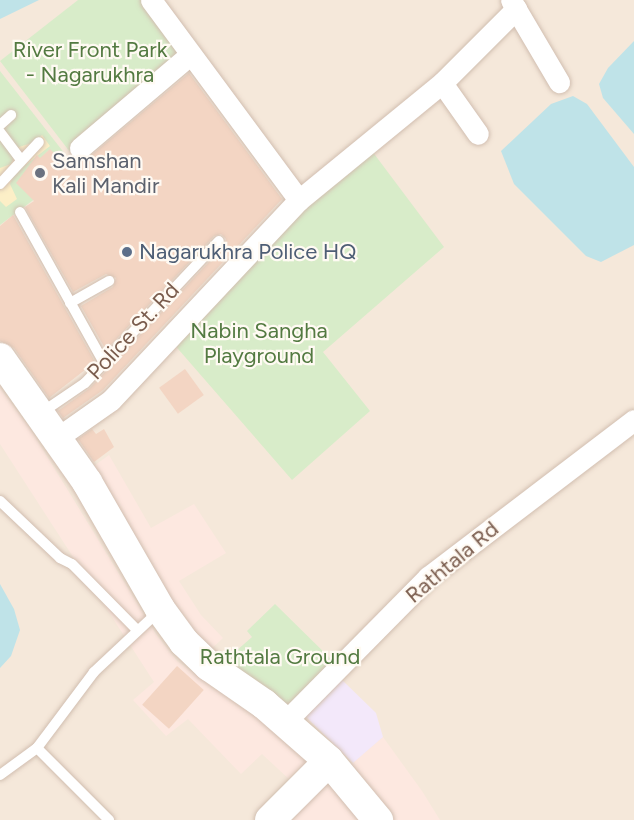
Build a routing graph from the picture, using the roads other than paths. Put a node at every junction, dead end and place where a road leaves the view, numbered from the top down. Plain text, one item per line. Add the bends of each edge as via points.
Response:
1 (151, 0) edge
2 (513, 4) edge
3 (191, 54) junction
4 (559, 82) dead end
5 (442, 83) junction
6 (10, 115) dead end
7 (0, 125) edge
8 (478, 134) dead end
9 (2, 138) edge
10 (39, 142) dead end
11 (80, 148) dead end
12 (21, 160) junction
13 (0, 184) edge
14 (299, 200) junction
15 (20, 212) dead end
16 (219, 241) dead end
17 (109, 281) dead end
18 (70, 303) junction
19 (0, 358) edge
20 (104, 363) junction
21 (41, 414) junction
22 (634, 420) edge
23 (57, 438) junction
24 (0, 501) edge
25 (160, 609) junction
26 (137, 630) junction
27 (285, 722) junction
28 (38, 748) junction
29 (329, 761) junction
30 (0, 775) edge
31 (109, 820) edge
32 (270, 820) edge
33 (378, 820) edge

1 - 3 street
2 - 4 street
2 - 5 street
3 - 11 street
3 - 14 street
5 - 8 street
5 - 14 street
6 - 7 lane
9 - 12 lane
10 - 12 lane
12 - 13 lane
14 - 23 street via 111,400
15 - 18 lane
16 - 20 lane, Police St. Rd
17 - 18 lane
18 - 20 lane
19 - 21 main road
20 - 21 lane, Police St. Rd
21 - 23 main road
22 - 27 street, Rathtala Rd via 428,577
23 - 25 main road
24 - 26 lane via 60,558 72,564
25 - 26 lane
25 - 27 main road via 209,666
26 - 28 lane via 94,672
27 - 29 main road
28 - 30 lane
28 - 31 lane
29 - 32 main road
29 - 33 main road

